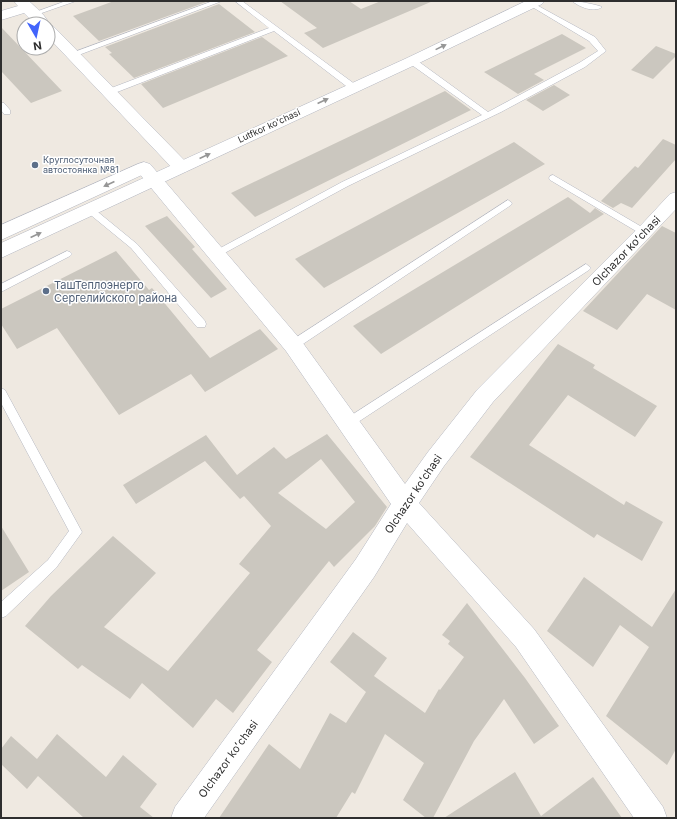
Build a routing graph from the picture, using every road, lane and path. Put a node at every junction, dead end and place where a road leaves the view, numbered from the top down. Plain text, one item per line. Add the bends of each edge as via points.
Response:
1 (73, 1) edge
2 (219, 1) edge
3 (238, 1) edge
4 (508, 1) edge
5 (575, 1) edge
6 (534, 2) edge
7 (599, 7) dead end
8 (31, 12) edge
9 (1, 16) edge
10 (274, 28) junction
11 (449, 28) dead end
12 (56, 37) edge
13 (73, 54) junction
14 (412, 61) junction
15 (355, 70) dead end
16 (340, 82) junction
17 (109, 92) junction
18 (295, 98) dead end
19 (1, 105) edge
20 (7, 112) dead end
21 (488, 115) junction
22 (176, 162) junction
23 (149, 174) junction
24 (553, 178) dead end
25 (676, 198) edge
26 (508, 203) dead end
27 (90, 210) junction
28 (644, 232) junction
29 (1, 233) edge
30 (1, 251) edge
31 (66, 254) dead end
32 (216, 254) junction
33 (586, 268) dead end
34 (1, 288) edge
35 (201, 324) dead end
36 (293, 345) junction
37 (1, 393) edge
38 (348, 423) junction
39 (405, 504) junction
40 (1, 611) edge
41 (186, 818) edge
42 (652, 818) edge

1 - 8 lane
2 - 13 lane
3 - 10 lane
4 - 11 street
5 - 7 lane via 589,7
14 -> 6 street, Lutfkor ko'chasi
6 - 21 lane via 592,39 602,51 582,65
8 - 9 street
10 - 16 lane
10 - 17 lane
12 - 13 street
13 - 17 street
14 - 16 street, Lutfkor ko'chasi
14 - 21 lane
15 - 16 street, Lutfkor ko'chasi
22 -> 16 street, Lutfkor ko'chasi
17 - 22 street
18 - 22 street, Lutfkor ko'chasi
19 - 20 lane
21 - 32 lane via 345,184
22 - 23 street, Lutfkor ko'chasi
23 - 27 street, Lutfkor ko'chasi
23 -> 29 street, Lutfkor ko'chasi
23 - 32 street
24 - 28 lane
25 - 28 street, Olchazor koʻchasi
26 - 36 lane
30 -> 27 street, Lutfkor ko'chasi
27 - 35 lane via 134,246
28 - 39 street, Olchazor koʻchasi via 485,396
31 - 34 lane
32 - 36 street
33 - 38 lane
36 - 38 street
37 - 40 lane via 76,532 52,564
38 - 39 street
39 - 41 street, Olchazor koʻchasi via 365,568
39 - 42 street via 525,638

